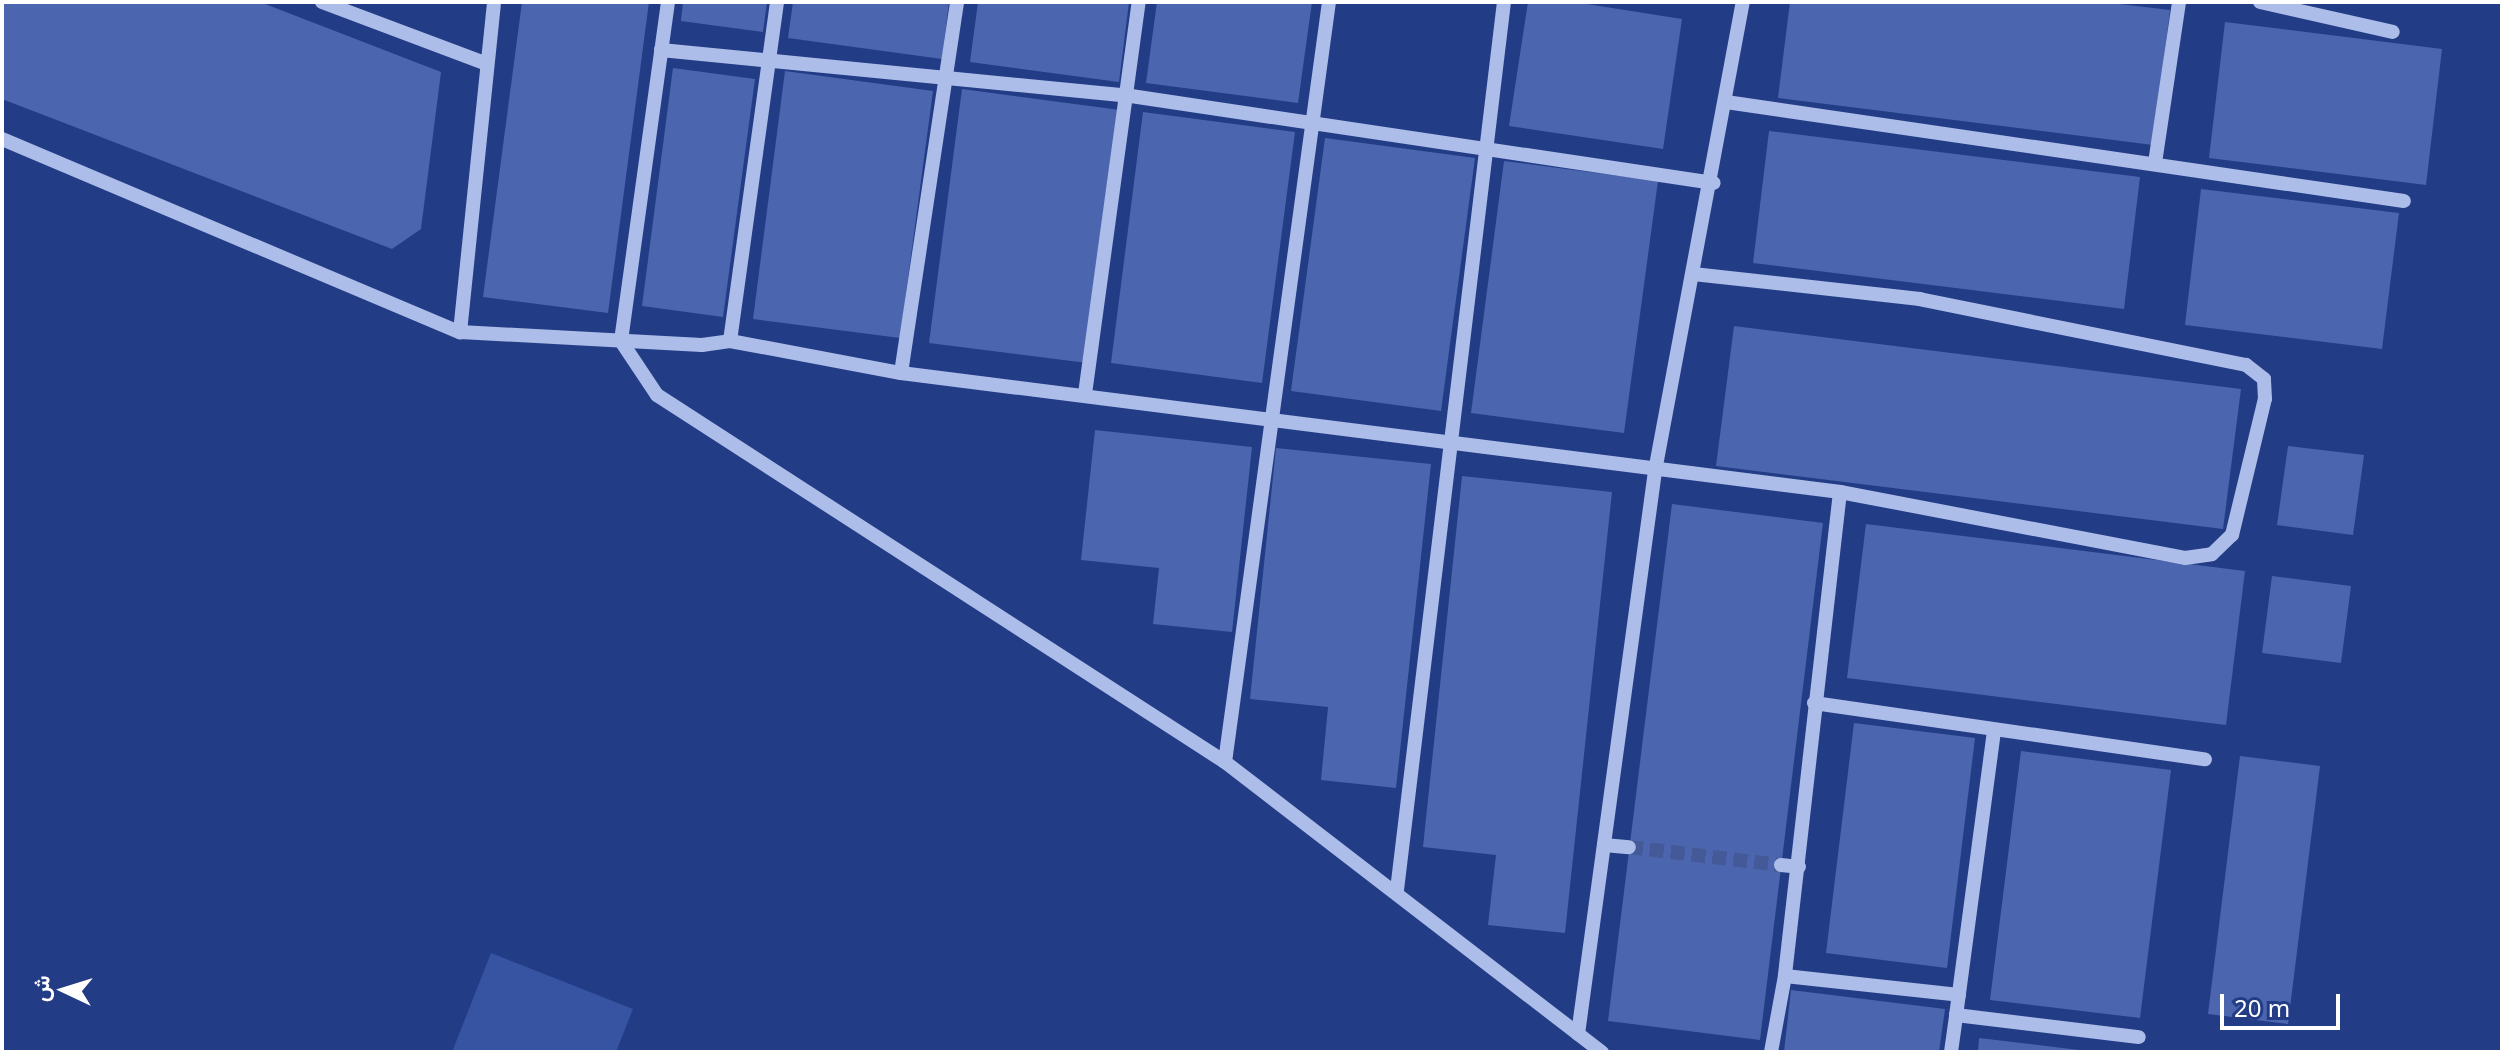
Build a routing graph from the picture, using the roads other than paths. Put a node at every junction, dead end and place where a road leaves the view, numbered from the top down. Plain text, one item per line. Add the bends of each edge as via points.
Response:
1 (322, 2) edge
2 (494, 2) edge
3 (668, 2) edge
4 (777, 2) edge
5 (957, 2) edge
6 (1139, 2) edge
7 (1329, 2) edge
8 (1504, 2) edge
9 (1743, 2) edge
10 (2179, 2) edge
11 (2260, 2) edge
12 (2393, 32) dead end
13 (661, 50) junction
14 (771, 63) junction
15 (487, 64) junction
16 (946, 82) junction
17 (1131, 96) junction
18 (1726, 102) junction
19 (1314, 120) junction
20 (2, 139) edge
21 (1486, 150) junction
22 (2155, 163) junction
23 (1714, 183) junction
24 (2404, 201) dead end
25 (1695, 274) junction
26 (460, 332) junction
27 (621, 341) junction
28 (730, 341) junction
29 (901, 373) junction
30 (1085, 394) junction
31 (1272, 419) junction
32 (1448, 444) junction
33 (1655, 471) junction
34 (1840, 492) junction
35 (1814, 703) junction
36 (1994, 731) junction
37 (2205, 759) dead end
38 (1225, 762) junction
39 (1604, 845) junction
40 (1629, 847) tunnel mouth
41 (1781, 865) tunnel mouth
42 (1799, 867) junction
43 (1397, 890) junction
44 (1785, 976) junction
45 (1959, 995) junction
46 (1956, 1015) junction
47 (1578, 1034) junction
48 (2139, 1037) dead end
49 (1602, 1052) edge
50 (1771, 1052) edge
51 (1951, 1052) edge

1 - 15 street
2 - 15 street
3 - 13 street
4 - 14 street
5 - 16 street
6 - 17 street
7 - 19 street
8 - 21 street
9 - 18 street
10 - 22 street
11 - 12 street
13 - 14 street
13 - 27 street
14 - 16 street
14 - 28 street
15 - 26 street
16 - 17 street
16 - 29 street
17 - 19 street
17 - 30 street
18 - 22 street
18 - 23 street
19 - 21 street
19 - 31 street
20 - 26 street
21 - 23 street
21 - 32 street
22 - 24 street
23 - 25 street
25 - 33 street
25 - 34 street via 1920,299 2246,365 2264,379 2265,399 2232,535 2212,554 2185,558
26 - 27 street
27 - 28 street
27 - 38 street via 657,395
28 - 29 street
29 - 30 street
30 - 31 street
31 - 32 street
31 - 38 street
32 - 33 street
32 - 43 street
33 - 34 street
33 - 39 street
34 - 35 street
35 - 36 street
35 - 42 street
36 - 37 street
36 - 45 street
38 - 43 street
39 - 40 street
39 - 47 street
41 - 42 street
42 - 44 street
43 - 47 street
44 - 45 street
44 - 50 street
45 - 46 street
46 - 48 street
46 - 51 street
47 - 49 street

